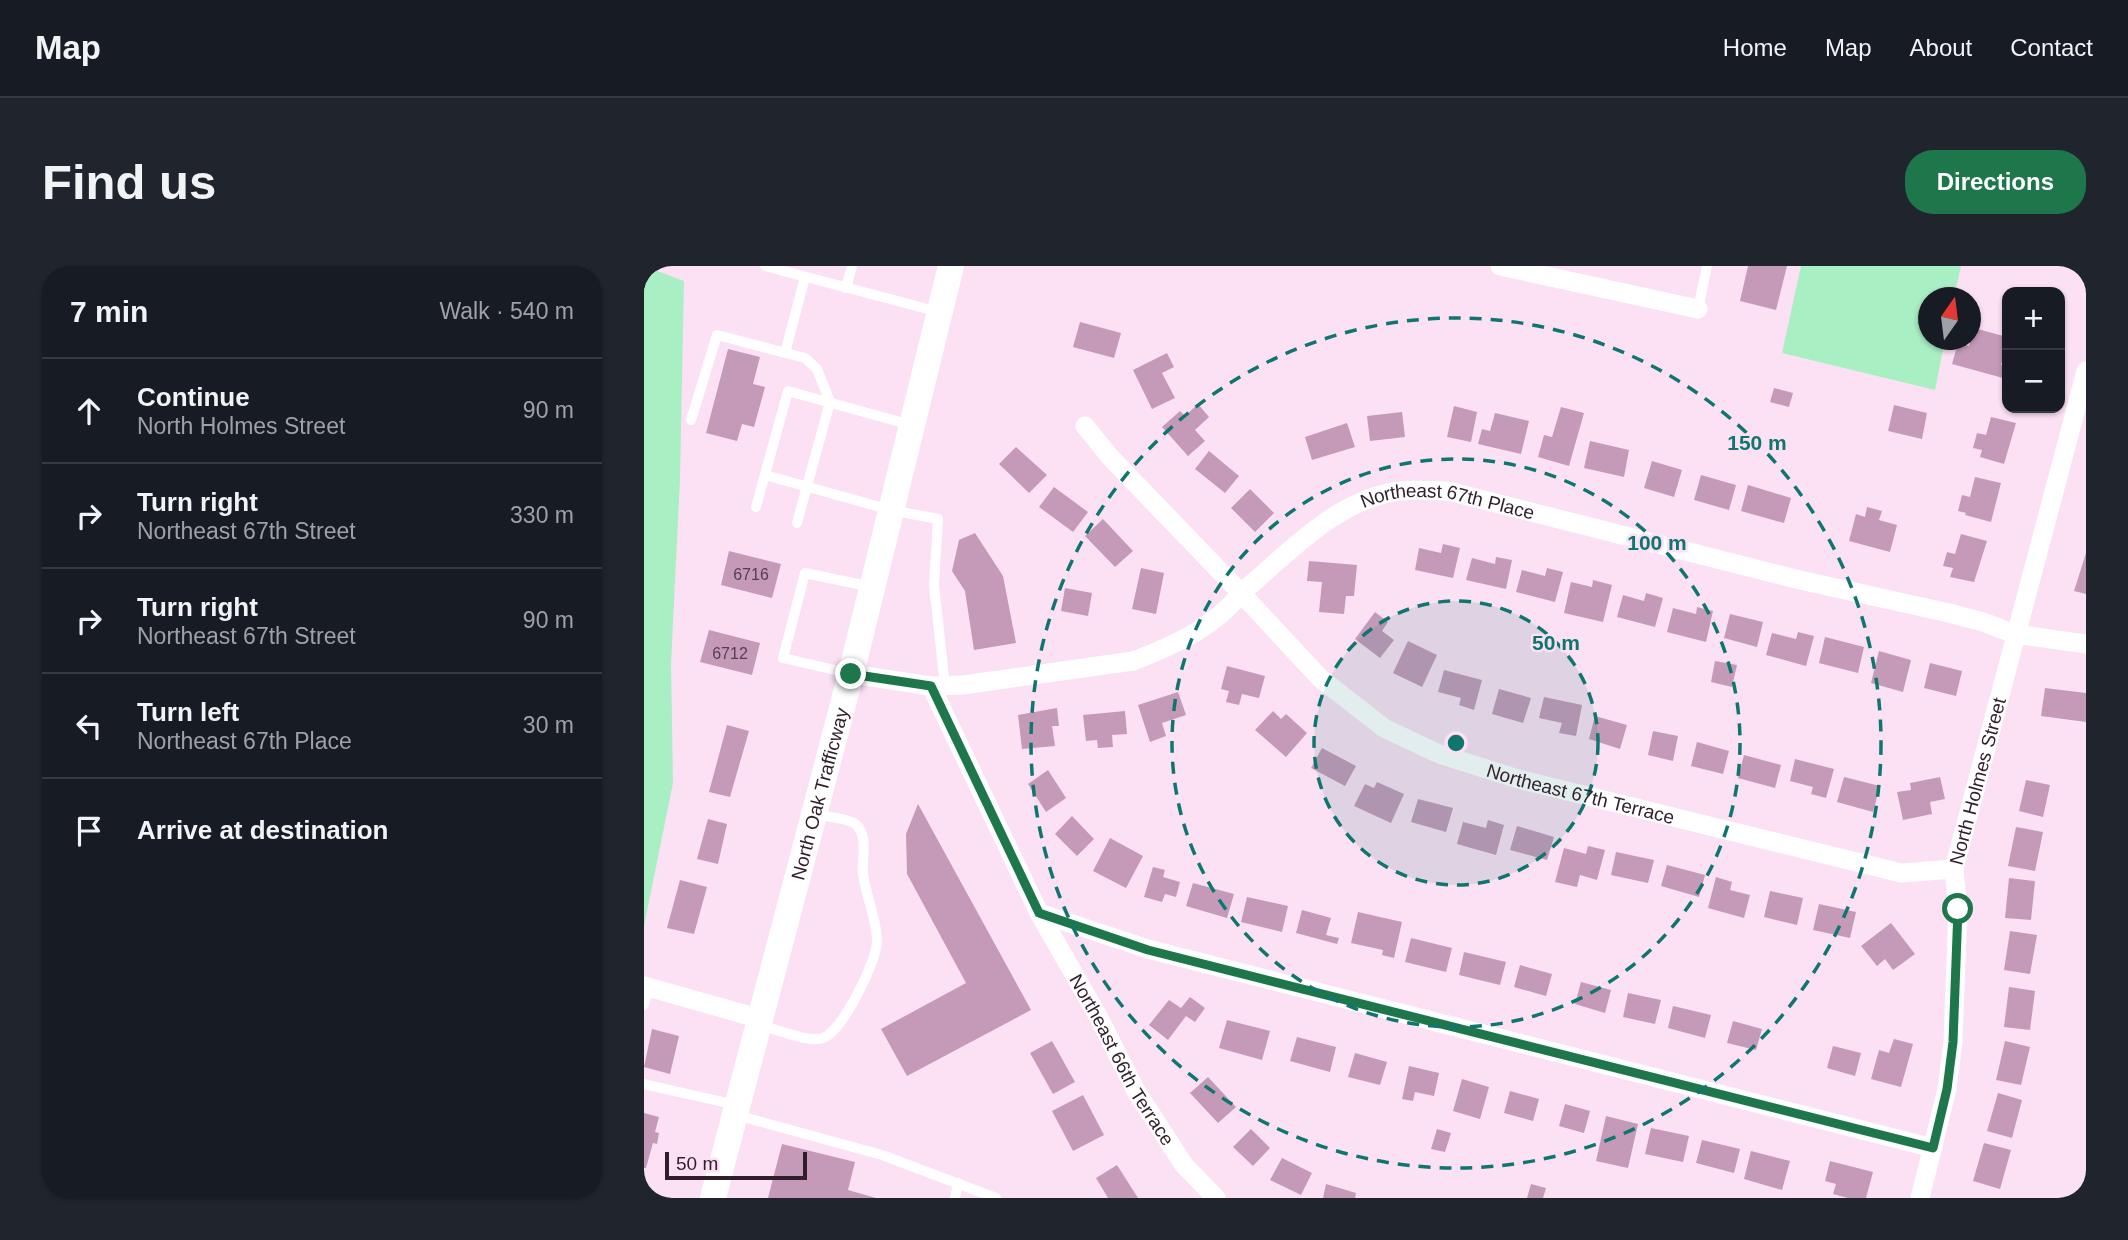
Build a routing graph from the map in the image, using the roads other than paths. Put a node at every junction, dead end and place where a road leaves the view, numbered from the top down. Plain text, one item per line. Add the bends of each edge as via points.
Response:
1 (765, 266) edge
2 (852, 266) edge
3 (951, 266) edge
4 (1500, 266) edge
5 (1707, 266) edge
6 (805, 277) junction
7 (846, 288) junction
8 (1698, 309) joint
9 (940, 312) junction
10 (785, 353) junction
11 (2086, 371) edge
12 (830, 402) junction
13 (2081, 412) edge
14 (691, 420) dead end
15 (912, 425) junction
16 (1085, 426) dead end
17 (765, 475) junction
18 (806, 487) junction
19 (756, 508) dead end
20 (891, 510) junction
21 (797, 523) dead end
22 (872, 587) junction
23 (1241, 593) junction
24 (2015, 634) junction
25 (2086, 644) edge
26 (851, 674) junction
27 (938, 686) junction
28 (815, 814) junction
29 (1954, 869) junction
30 (1039, 913) junction
31 (646, 993) edge
32 (760, 1022) junction
33 (644, 1084) edge
34 (737, 1110) junction
35 (1933, 1148) junction
36 (958, 1183) junction
37 (713, 1198) edge
38 (955, 1198) edge
39 (996, 1198) edge
40 (1216, 1198) edge
41 (1920, 1198) edge

1 - 6 lane
2 - 7 lane
3 - 9 main road, North Oak Trafficway
4 - 8 street
5 - 8 lane
6 - 7 lane
6 - 10 lane
7 - 9 lane
9 - 15 main road, North Oak Trafficway
10 - 12 lane via 805,358 817,369
10 - 14 lane via 717,335
11 - 13 street, North Holmes Street
12 - 15 lane
12 - 17 lane via 788,391
12 - 18 lane
13 - 24 street, North Holmes Street
15 - 20 main road, North Oak Trafficway
16 - 23 street, Northeast 67th Terrace
17 - 18 lane
17 - 19 lane
18 - 20 lane
18 - 21 lane
20 - 22 main road, North Oak Trafficway
20 - 27 lane via 938,519 934,585
22 - 26 main road, North Oak Trafficway
22 - 26 lane via 806,573 783,658
23 - 24 street, Northeast 67th Place via 1329,519 1362,500 1399,491 1448,491 1949,613
23 - 27 street, Northeast 67th Place via 1231,607 1192,634 1133,660
23 - 29 street, Northeast 67th Terrace via 1320,678 1352,705 1384,728 1439,754 1518,779 1901,873
24 - 25 street, Northeast 67th Place
24 - 29 street, North Holmes Street
26 - 27 street, Northeast 67th Place
26 - 28 main road, North Oak Trafficway
27 - 30 street, Northeast 66th Terrace
28 - 32 main road, North Oak Trafficway
28 - 32 lane via 853,823 861,833 863,873 877,944 850,1009 830,1034 813,1040
29 - 35 street, North Holmes Street via 1958,909 1953,1042
30 - 35 street via 1148,950
30 - 40 street, Northeast 66th Terrace via 1136,1091 1184,1165
31 - 32 street
32 - 34 main road, North Oak Trafficway
33 - 34 lane
34 - 36 lane
34 - 37 main road, North Oak Trafficway
35 - 41 street, North Holmes Street
36 - 38 lane
36 - 39 lane

